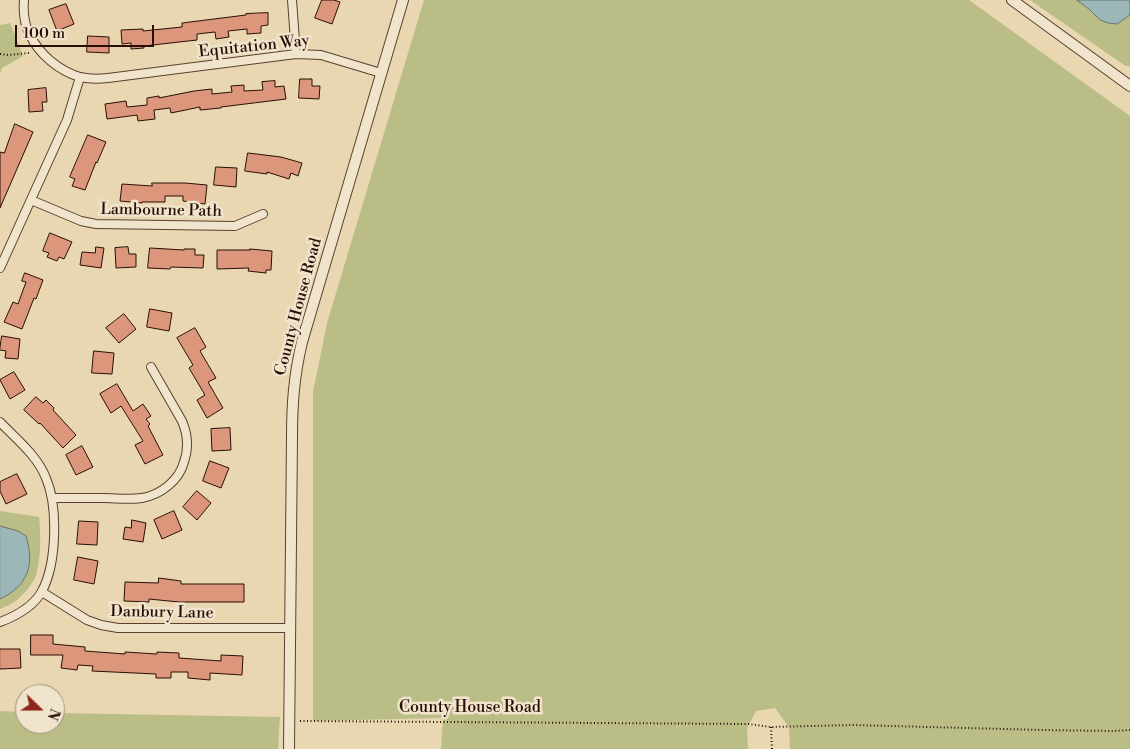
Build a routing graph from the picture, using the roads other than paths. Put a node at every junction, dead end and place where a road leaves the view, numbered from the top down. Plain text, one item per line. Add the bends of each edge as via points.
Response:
1 (24, 0) edge
2 (292, 0) edge
3 (403, 0) edge
4 (1012, 0) edge
5 (296, 54) junction
6 (381, 73) junction
7 (80, 77) junction
8 (1130, 86) edge
9 (31, 200) junction
10 (264, 214) dead end
11 (0, 268) edge
12 (151, 367) dead end
13 (0, 422) edge
14 (52, 498) junction
15 (42, 592) junction
16 (0, 622) edge
17 (290, 628) junction
18 (289, 749) edge

1 - 7 street, Equitation Way via 24,17 33,41 60,68
2 - 5 street
3 - 6 street, County House Road
4 - 8 street
5 - 6 street, Equitation Way via 321,55
5 - 7 street, Equitation Way via 108,78
6 - 17 street, County House Road via 296,370 292,402
7 - 9 street via 67,120
9 - 10 street, Lambourne Path via 96,224 235,226
9 - 11 street
12 - 14 street via 185,428 186,456 177,478 160,491 142,498
13 - 14 street via 36,458
14 - 15 street via 53,548 50,572
15 - 16 street via 28,608
15 - 17 street, Danbury Lane via 87,620 118,628
17 - 18 street, County House Road

